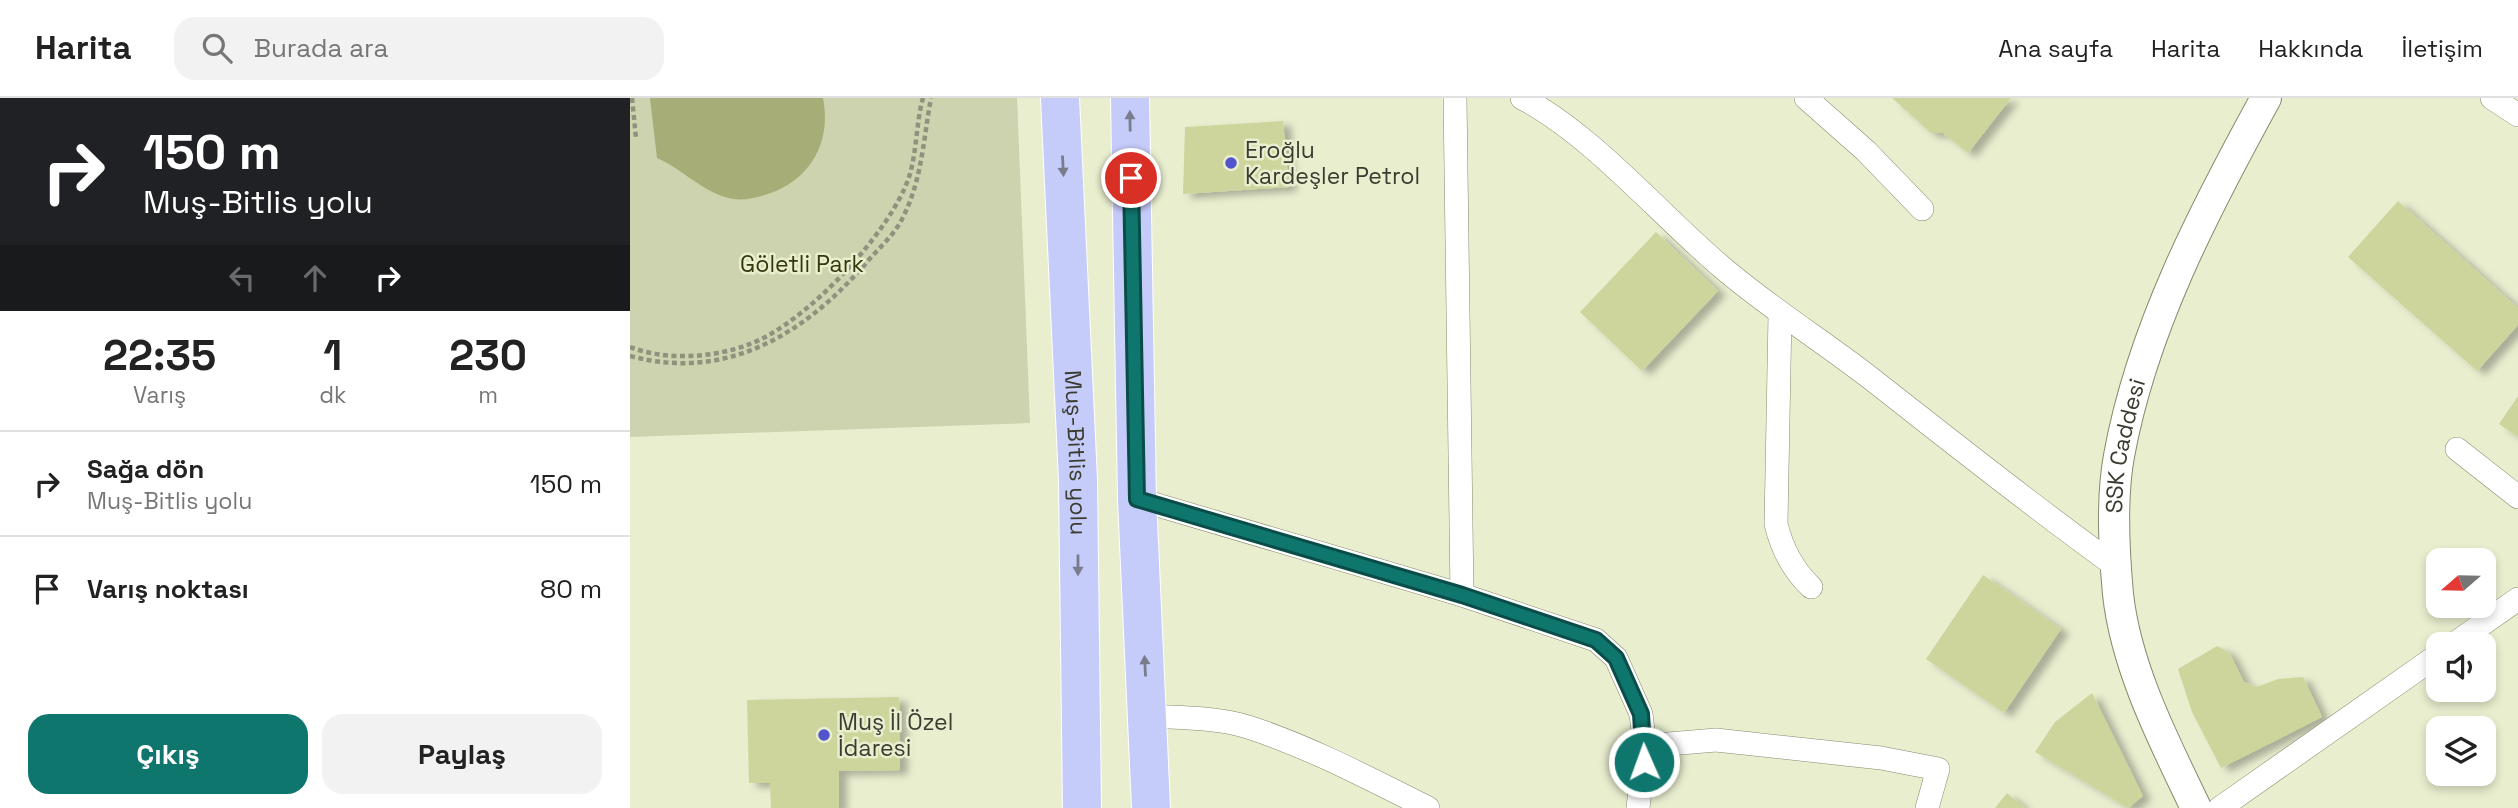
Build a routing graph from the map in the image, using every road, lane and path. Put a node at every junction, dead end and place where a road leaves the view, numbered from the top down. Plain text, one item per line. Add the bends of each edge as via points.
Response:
1 (632, 98) edge
2 (923, 98) edge
3 (932, 98) edge
4 (1060, 98) edge
5 (1130, 98) edge
6 (1455, 98) edge
7 (1522, 98) edge
8 (1806, 98) edge
9 (2266, 98) edge
10 (2492, 98) edge
11 (2518, 115) edge
12 (636, 138) dead end
13 (1922, 208) dead end
14 (1780, 315) junction
15 (630, 347) edge
16 (630, 356) edge
17 (2457, 449) dead end
18 (2518, 497) edge
19 (1137, 499) junction
20 (2117, 567) junction
21 (1811, 587) dead end
22 (1462, 595) junction
23 (2518, 599) edge
24 (2471, 632) edge
25 (2426, 663) edge
26 (1147, 716) junction
27 (1645, 746) junction
28 (1083, 808) edge
29 (1151, 808) edge
30 (1428, 808) edge
31 (1638, 808) edge
32 (1927, 808) edge
33 (2196, 808) edge
34 (2220, 808) edge

1 - 12 path
2 - 15 path via 909,177 890,214 846,272 796,316 752,344 713,354 673,356
3 - 16 path via 919,179 900,223 850,281 800,325 755,352 712,362 670,363
4 -> 28 highway, Muş-Bitlis yolu via 1078,480
19 -> 5 highway
6 - 22 street
7 - 14 street via 1584,142
8 - 13 street
9 - 20 street, SSK Caddesi via 2226,171 2163,307 2132,399 2118,458
10 - 11 street
14 - 20 street
14 - 21 street via 1776,524 1781,544 1799,576
17 - 18 street
19 - 22 street
26 -> 19 highway
20 - 33 street, SSK Caddesi via 2118,596 2134,660 2160,732
22 - 27 street via 1596,640 1616,658 1628,682 1641,714
23 - 24 street
25 - 34 street
26 - 29 highway
26 - 30 street via 1246,727
27 - 31 street
27 - 32 street via 1716,740 1881,758 1938,769

